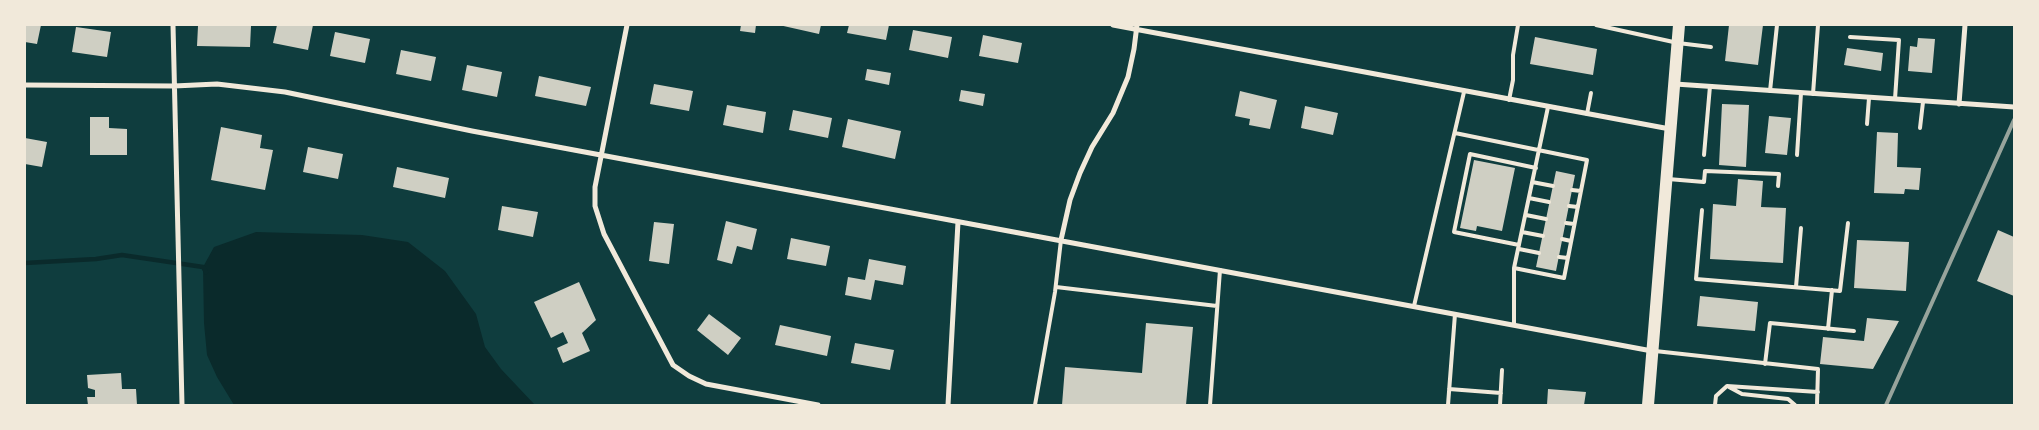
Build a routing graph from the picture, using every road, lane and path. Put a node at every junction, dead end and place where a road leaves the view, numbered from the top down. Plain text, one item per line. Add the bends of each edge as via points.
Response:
1 (173, 25) edge
2 (627, 25) edge
3 (1113, 25) edge
4 (1518, 25) edge
5 (1596, 25) edge
6 (1679, 25) edge
7 (1777, 25) edge
8 (1818, 25) edge
9 (1965, 25) edge
10 (1136, 27) edge
11 (1850, 37) dead end
12 (1678, 43) junction
13 (1711, 47) dead end
14 (1674, 84) junction
15 (25, 85) edge
16 (174, 86) junction
17 (1710, 86) junction
18 (1770, 91) junction
19 (1464, 92) junction
20 (1591, 93) dead end
21 (1801, 93) junction
22 (1812, 94) junction
23 (1869, 98) junction
24 (1895, 99) junction
25 (1509, 100) junction
26 (1923, 102) junction
27 (1959, 104) junction
28 (1548, 107) junction
29 (2014, 107) edge
30 (1587, 114) junction
31 (1867, 124) dead end
32 (1920, 128) dead end
33 (1671, 130) junction
34 (1455, 133) junction
35 (1539, 150) junction
36 (1704, 155) dead end
37 (1797, 155) dead end
38 (600, 156) junction
39 (1536, 168) junction
40 (1667, 179) junction
41 (1532, 182) junction
42 (1553, 186) dead end
43 (1778, 186) dead end
44 (1572, 190) dead end
45 (1581, 191) junction
46 (1529, 198) junction
47 (1549, 202) dead end
48 (1569, 206) dead end
49 (1578, 207) junction
50 (1702, 210) dead end
51 (1526, 216) junction
52 (1546, 219) dead end
53 (958, 222) junction
54 (1566, 223) dead end
55 (1848, 223) dead end
56 (1574, 224) junction
57 (1801, 228) dead end
58 (1522, 232) junction
59 (1543, 236) dead end
60 (1061, 240) junction
61 (1562, 240) dead end
62 (1571, 241) junction
63 (1519, 247) junction
64 (1539, 253) dead end
65 (1559, 257) dead end
66 (1568, 258) junction
67 (1514, 268) junction
68 (1220, 270) junction
69 (1056, 287) junction
70 (1796, 287) junction
71 (1832, 290) junction
72 (1217, 306) junction
73 (1414, 306) junction
74 (1455, 314) junction
75 (1514, 325) junction
76 (1828, 329) junction
77 (1854, 331) dead end
78 (1653, 351) junction
79 (1766, 364) junction
80 (1502, 370) dead end
81 (1727, 386) junction
82 (1449, 388) junction
83 (1818, 392) junction
84 (1501, 393) junction
85 (182, 405) edge
86 (818, 405) edge
87 (948, 405) edge
88 (1035, 405) edge
89 (1210, 405) edge
90 (1448, 405) edge
91 (1500, 405) edge
92 (1648, 405) edge
93 (1715, 405) edge
94 (1795, 405) edge
95 (1817, 405) edge

1 - 16 street
2 - 38 street
3 - 10 street
4 - 25 lane via 1513,55 1514,80
5 - 12 lane
6 - 12 main road
7 - 18 lane
8 - 22 lane
9 - 27 street
10 - 19 street
10 - 60 street via 1128,77 1113,113 1080,173
11 - 24 lane via 1899,40
12 - 13 lane
12 - 14 main road
14 - 17 street
14 - 33 main road
15 - 16 street
16 - 38 street via 217,84 285,92
16 - 85 street
17 - 18 street
17 - 36 lane
18 - 21 street
19 - 25 street
19 - 34 lane
20 - 30 lane
21 - 22 street
21 - 37 lane
22 - 23 street
23 - 24 street
23 - 31 lane
24 - 26 street
25 - 28 street
26 - 27 street
26 - 32 lane
27 - 29 street
28 - 30 street
28 - 35 lane
30 - 33 street
33 - 40 main road
34 - 35 lane
34 - 73 lane
35 - 39 lane
35 - 45 lane via 1587,160
38 - 53 street
38 - 86 street via 595,187 600,225 673,365 706,384
39 - 41 lane
39 - 63 lane via 1470,154 1454,232
40 - 43 lane via 1704,182 1705,171 1779,174
40 - 78 main road
41 - 42 lane
41 - 46 lane
44 - 45 lane
45 - 49 lane
46 - 47 lane
46 - 51 lane
48 - 49 lane
49 - 56 lane
50 - 70 lane via 1696,279
51 - 52 lane
51 - 58 lane
53 - 60 street
53 - 87 street
54 - 56 lane
55 - 71 lane via 1840,291
56 - 62 lane
57 - 70 lane
58 - 59 lane
58 - 63 lane
60 - 68 street
60 - 69 lane
61 - 62 lane
62 - 66 lane
63 - 64 lane
63 - 67 lane
65 - 66 lane
66 - 67 lane via 1564,278
67 - 75 lane
68 - 72 lane
68 - 73 street
69 - 72 lane
69 - 88 lane
70 - 71 lane
71 - 76 lane
72 - 89 lane
73 - 74 street
74 - 75 street
74 - 82 lane
75 - 78 street
76 - 77 lane
76 - 79 lane via 1770,322
78 - 79 lane
78 - 92 main road
79 - 83 lane via 1818,369
80 - 84 lane
81 - 83 lane
81 - 93 lane via 1716,396
81 - 94 lane via 1742,394 1788,398
82 - 84 lane
82 - 90 lane
83 - 95 lane
84 - 91 lane

